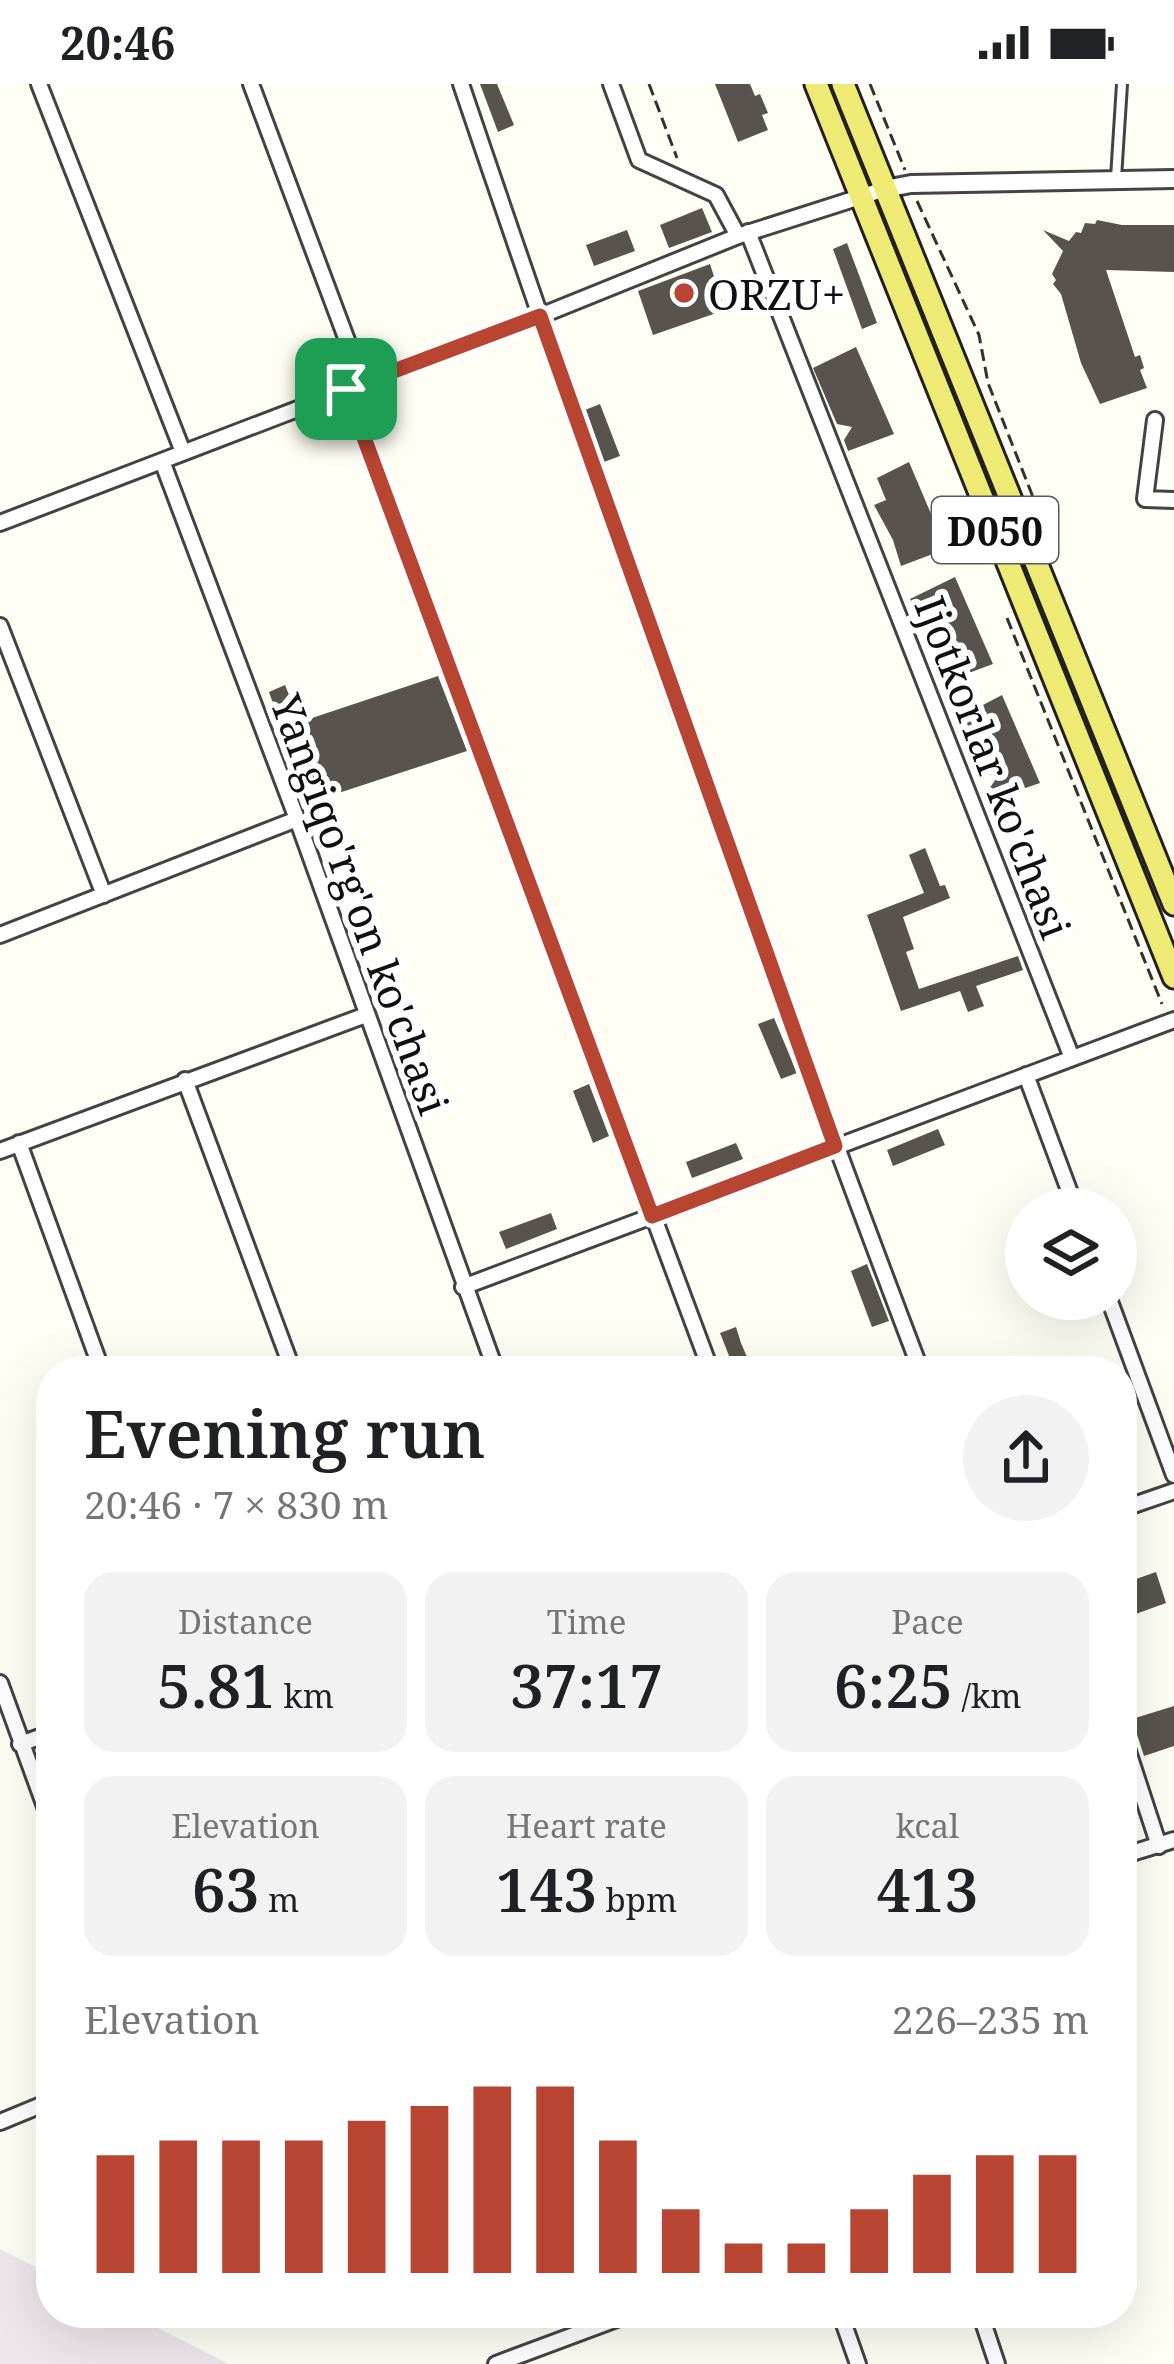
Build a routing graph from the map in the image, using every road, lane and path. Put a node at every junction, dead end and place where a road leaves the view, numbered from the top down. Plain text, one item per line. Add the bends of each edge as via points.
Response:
1 (39, 84) edge
2 (251, 84) edge
3 (461, 84) edge
4 (611, 84) edge
5 (649, 84) edge
6 (816, 84) edge
7 (844, 84) edge
8 (870, 84) edge
9 (1122, 84) edge
10 (1116, 179) junction
11 (1174, 179) edge
12 (687, 182) junction
13 (911, 184) junction
14 (884, 189) junction
15 (861, 197) junction
16 (743, 234) junction
17 (540, 316) junction
18 (363, 382) junction
19 (346, 389) junction
20 (1155, 419) dead end
21 (183, 452) junction
22 (162, 461) junction
23 (1174, 500) edge
24 (1, 521) edge
25 (1047, 533) dead end
26 (0, 626) edge
27 (297, 819) junction
28 (104, 895) junction
29 (1174, 904) edge
30 (0, 934) edge
31 (1174, 977) edge
32 (366, 1015) junction
33 (1174, 1020) edge
34 (1072, 1058) junction
35 (1026, 1075) junction
36 (185, 1080) junction
37 (19, 1144) junction
38 (835, 1146) junction
39 (0, 1151) edge
40 (1068, 1188) edge
41 (652, 1216) junction
42 (463, 1287) junction
43 (1117, 1320) edge
44 (97, 1356) edge
45 (287, 1356) edge
46 (490, 1356) edge
47 (705, 1356) edge
48 (915, 1356) edge
49 (1130, 1356) edge
50 (1137, 1375) edge
51 (1174, 1475) edge
52 (1174, 1491) edge
53 (1137, 1504) edge
54 (0, 1683) edge
55 (36, 1738) edge
56 (20, 1744) junction
57 (1137, 1770) edge
58 (36, 1785) edge
59 (1167, 1843) edge
60 (1137, 1852) edge
61 (36, 2107) edge
62 (0, 2122) edge
63 (593, 2328) edge
64 (845, 2328) edge
65 (985, 2328) edge
66 (496, 2364) edge
67 (858, 2364) edge
68 (997, 2364) edge

1 - 21 street
2 - 18 street
3 - 17 street
4 - 12 street, Ijotkorlar ko'chasi via 639,160
5 - 12 path
6 - 15 main road, D050
7 - 14 main road, D050
8 - 13 path
9 - 10 lane
10 - 11 street
10 - 13 street
12 - 16 street, Ijotkorlar ko'chasi via 716,195
13 - 14 street
13 - 25 path via 979,335 988,383
14 - 15 street
14 - 29 main road, D050
15 - 16 street
15 - 31 main road, D050
16 - 17 street
16 - 34 street, Ijotkorlar ko'chasi
17 - 18 street
17 - 38 street
18 - 19 street
19 - 21 street
19 - 41 street
20 - 23 street via 1145,499
21 - 22 street
22 - 24 street
22 - 27 street, Yangiqo'rg'on ko'chasi
26 - 28 street
27 - 28 street
27 - 32 street, Yangiqo'rg'on ko'chasi
28 - 30 street
32 - 36 street
32 - 42 street, Yangiqo'rg'on ko'chasi
33 - 34 street
34 - 35 street
35 - 38 street
35 - 40 street
36 - 37 street
36 - 45 street
37 - 39 street
37 - 44 street
38 - 41 street
38 - 48 street
41 - 42 street
41 - 47 street
42 - 46 street, Yangiqo'rg'on ko'chasi
43 - 49 street
50 - 51 street
52 - 53 street
54 - 56 street
55 - 56 street
56 - 58 street
57 - 59 street
59 - 60 street
61 - 62 street
63 - 66 street
64 - 67 street
65 - 68 street

